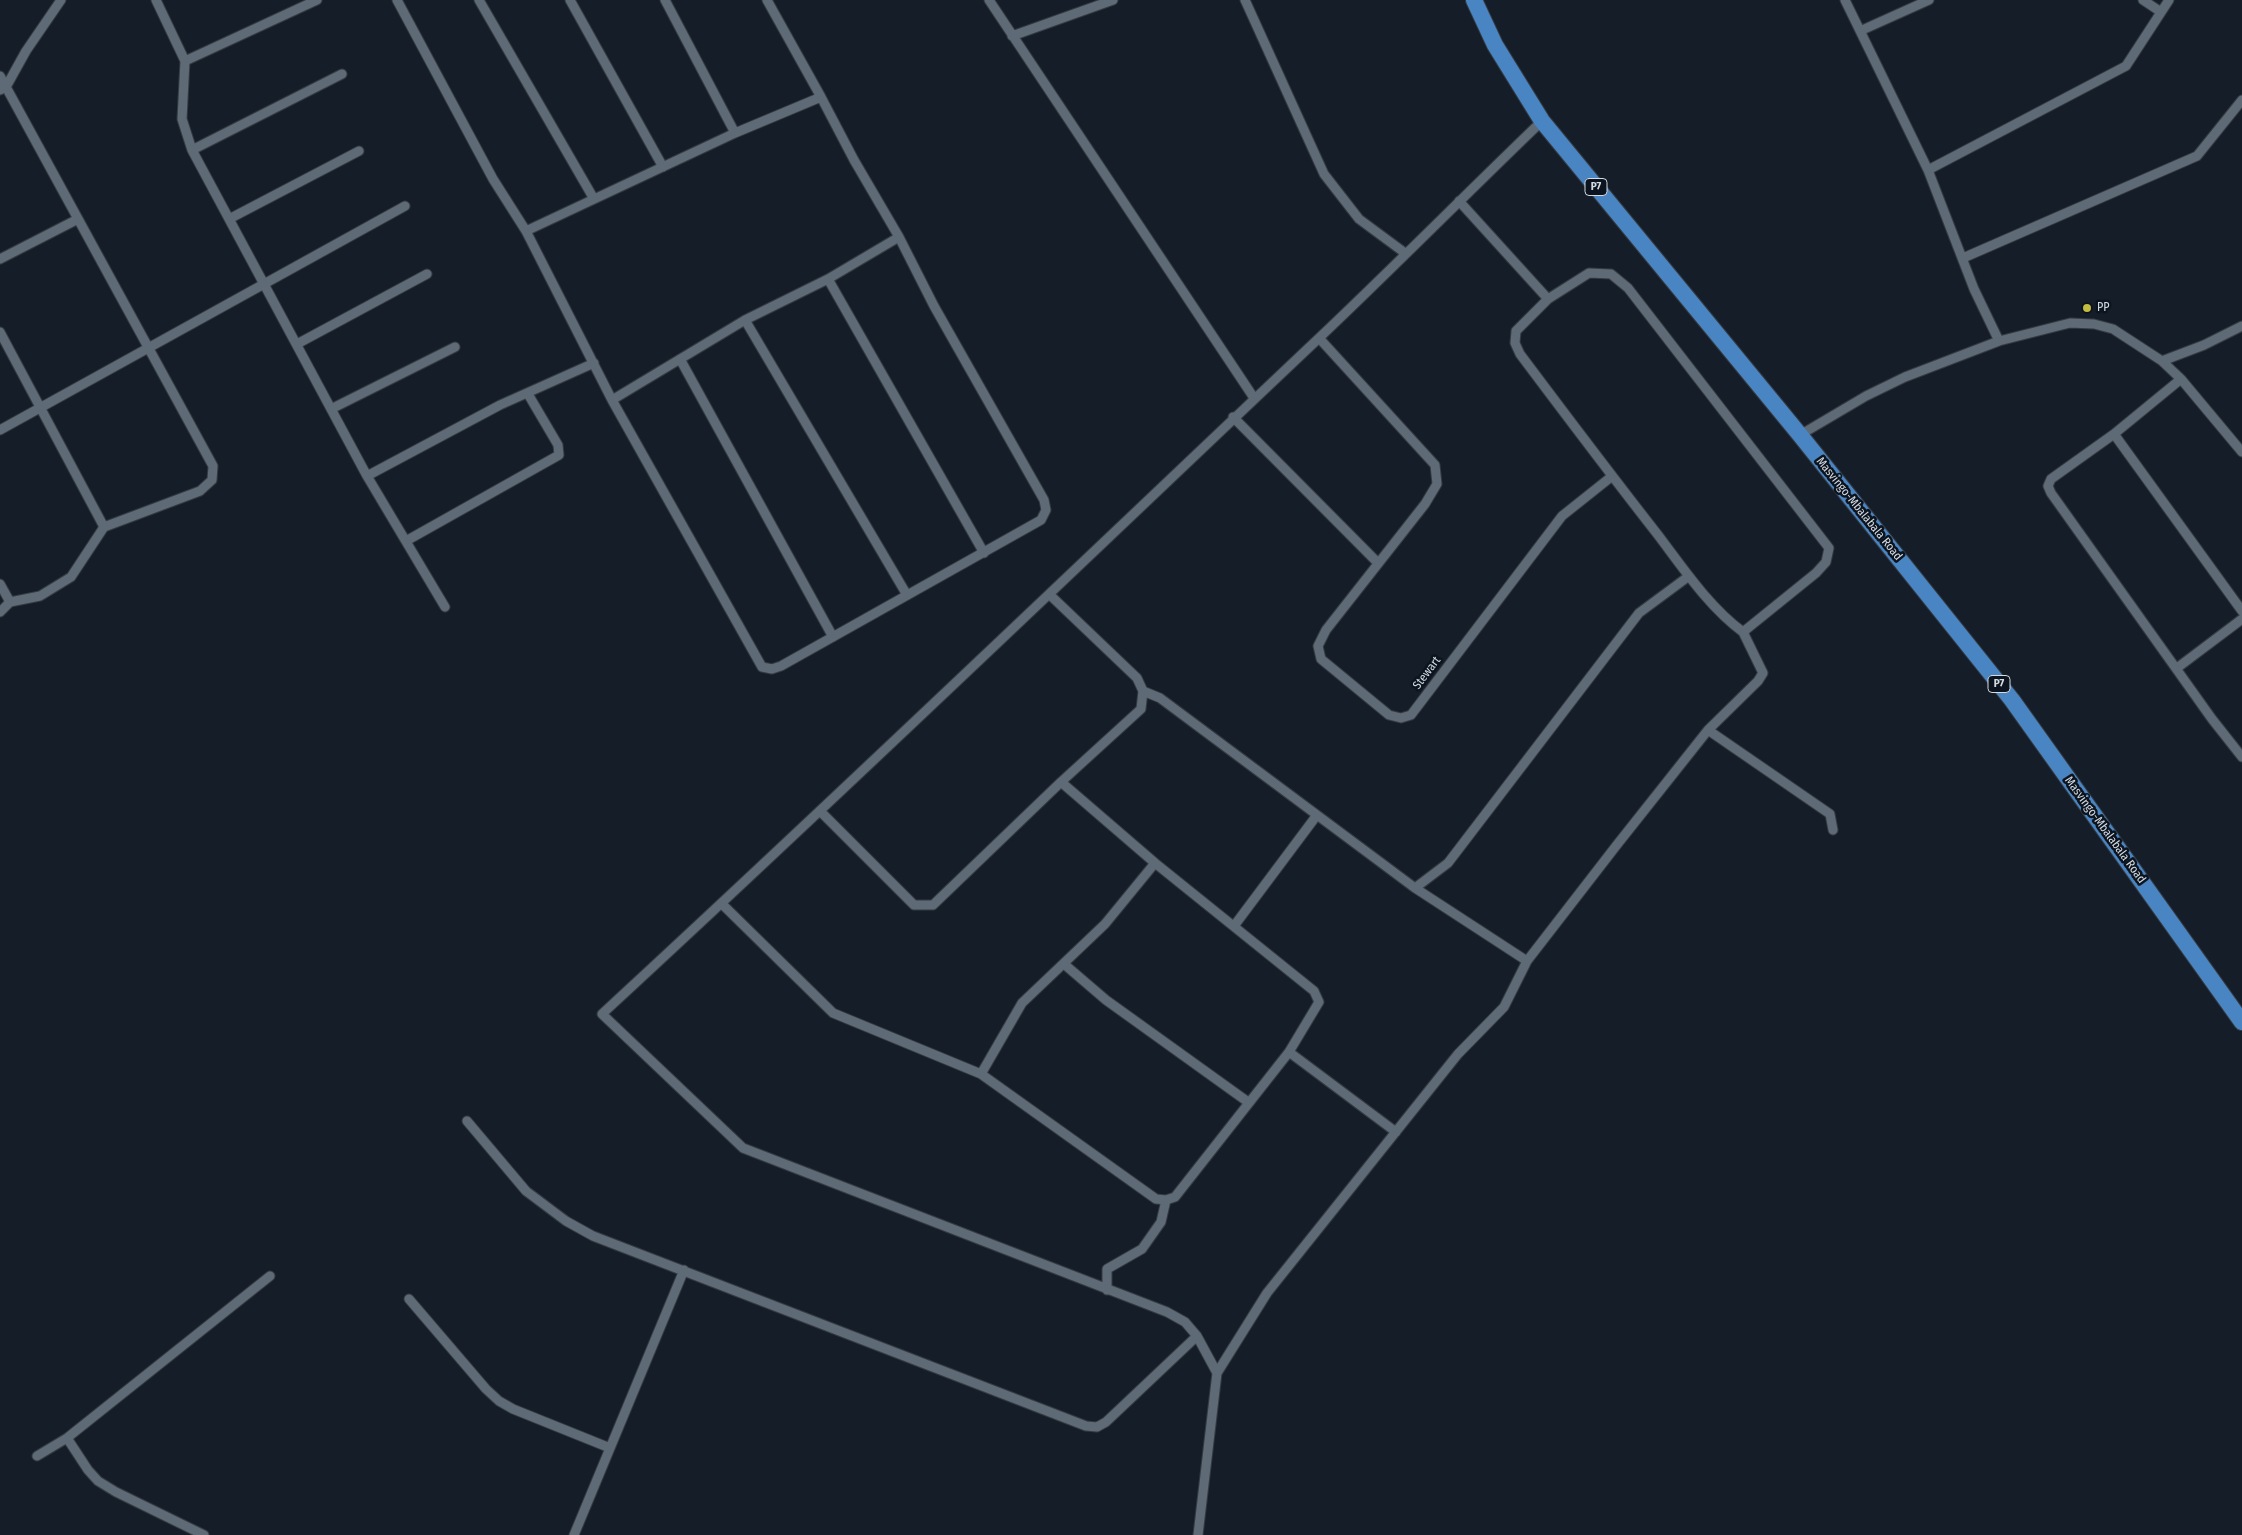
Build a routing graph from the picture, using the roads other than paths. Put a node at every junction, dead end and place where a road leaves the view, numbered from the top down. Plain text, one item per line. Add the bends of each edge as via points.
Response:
1 (61, 0) edge
2 (156, 0) edge
3 (317, 0) edge
4 (396, 0) edge
5 (479, 0) edge
6 (570, 0) edge
7 (665, 0) edge
8 (767, 0) edge
9 (989, 0) edge
10 (1113, 0) edge
11 (1245, 0) edge
12 (1474, 0) edge
13 (1845, 0) edge
14 (1929, 0) edge
15 (2144, 0) edge
16 (2169, 0) edge
17 (2161, 12) junction
18 (1860, 31) junction
19 (1012, 36) junction
20 (185, 61) junction
21 (342, 74) dead end
22 (0, 76) edge
23 (3, 88) edge
24 (822, 96) junction
25 (2242, 100) edge
26 (1542, 121) junction
27 (735, 133) junction
28 (192, 150) junction
29 (359, 152) dead end
30 (663, 167) junction
31 (1928, 170) junction
32 (594, 199) junction
33 (1459, 201) junction
34 (405, 206) dead end
35 (78, 219) junction
36 (229, 219) junction
37 (526, 231) junction
38 (899, 237) junction
39 (1405, 253) junction
40 (1963, 258) junction
41 (0, 259) edge
42 (427, 274) dead end
43 (828, 279) junction
44 (264, 284) junction
45 (1548, 299) junction
46 (745, 320) junction
47 (2242, 326) edge
48 (0, 332) edge
49 (1319, 338) junction
50 (1999, 342) junction
51 (296, 344) junction
52 (455, 348) dead end
53 (149, 349) junction
54 (680, 359) junction
55 (2162, 361) junction
56 (594, 363) junction
57 (2181, 379) junction
58 (528, 394) junction
59 (1254, 398) junction
60 (612, 400) junction
61 (41, 408) junction
62 (331, 409) junction
63 (1233, 417) junction
64 (0, 430) edge
65 (2114, 434) junction
66 (1800, 435) junction
67 (2242, 452) edge
68 (367, 476) junction
69 (1612, 476) junction
70 (104, 527) junction
71 (406, 541) junction
72 (984, 553) junction
73 (1377, 562) junction
74 (1689, 576) junction
75 (0, 584) edge
76 (907, 595) junction
77 (1050, 595) junction
78 (10, 602) junction
79 (445, 607) dead end
80 (2242, 611) edge
81 (0, 612) edge
82 (2242, 619) edge
83 (1743, 632) junction
84 (833, 637) junction
85 (2177, 668) junction
86 (1143, 691) junction
87 (1708, 730) junction
88 (2242, 757) edge
89 (1061, 782) junction
90 (821, 812) junction
91 (1317, 815) junction
92 (1833, 830) dead end
93 (1155, 863) junction
94 (1415, 888) junction
95 (722, 904) junction
96 (1234, 926) junction
97 (1527, 960) junction
98 (1064, 964) junction
99 (2242, 1022) edge
100 (1289, 1052) junction
101 (981, 1074) junction
102 (1248, 1102) junction
103 (467, 1121) dead end
104 (1396, 1132) junction
105 (1166, 1200) junction
106 (684, 1270) junction
107 (270, 1276) dead end
108 (1107, 1290) junction
109 (409, 1299) dead end
110 (1197, 1336) junction
111 (1217, 1373) junction
112 (67, 1438) junction
113 (610, 1448) junction
114 (37, 1456) dead end
115 (204, 1535) edge
116 (574, 1535) edge
117 (1198, 1535) edge

1 - 23 street
2 - 20 street
3 - 20 street
4 - 37 street via 493,179
5 - 32 street
6 - 30 street
7 - 27 street
8 - 24 street
9 - 19 street
10 - 19 street
11 - 39 street via 1324,174 1359,219
12 - 26 highway, Masvingo-Mbalabala Road / P7 via 1494,45
13 - 18 street
14 - 18 street
15 - 17 street
16 - 17 street
17 - 31 street via 2126,66
18 - 31 street
19 - 59 street
20 - 28 street via 182,119
21 - 28 street
22 - 23 street
23 - 35 street
24 - 27 street
24 - 38 street via 854,160
25 - 40 street via 2197,156
26 - 33 street
26 - 66 highway, Masvingo-Mbalabala Road / P7
27 - 30 street
28 - 36 street
29 - 36 street
30 - 32 street
31 - 40 street
32 - 37 street
33 - 39 street
33 - 45 street
34 - 44 street
35 - 41 street
35 - 53 street
36 - 44 street
37 - 56 street
38 - 43 street
38 - 72 street via 934,306 1044,500 1046,510 1041,520
39 - 49 street
40 - 50 street
42 - 51 street
43 - 46 street
43 - 72 street
44 - 51 street
44 - 53 street
45 - 69 street via 1516,331 1515,343
45 - 83 street via 1589,273 1611,274 1628,288 1830,548 1826,562 1816,573
46 - 54 street
46 - 76 street
47 - 55 street
48 - 61 street
49 - 59 street
49 - 73 street, Stewart via 1436,465 1436,484 1424,504
50 - 55 street via 2070,323 2094,324 2113,329
50 - 66 street via 1897,381
51 - 62 street
52 - 62 street
53 - 61 street
53 - 70 street via 213,466 212,480 200,491
54 - 60 street
54 - 84 street
55 - 57 street
56 - 58 street
56 - 60 street
57 - 65 street
57 - 67 street
58 - 68 street
58 - 71 street via 558,445 559,454
59 - 63 street
60 - 84 street via 762,667 772,669 781,666
61 - 64 street
61 - 70 street
62 - 68 street
63 - 73 street
63 - 77 street
65 - 80 street
65 - 85 street via 2051,479 2048,486
66 - 99 highway, Masvingo-Mbalabala Road / P7 via 2012,700
68 - 71 street
69 - 73 street, Stewart via 1562,516 1411,715 1401,718 1389,715 1321,659 1318,646 1326,630
69 - 74 street
70 - 78 street via 71,577 40,596
71 - 79 street
72 - 76 street
74 - 83 street
74 - 94 street via 1639,613 1448,863
75 - 78 street
76 - 84 street
77 - 86 street via 1137,678
77 - 90 street
78 - 81 street
82 - 85 street
83 - 87 street via 1763,673
85 - 88 street
86 - 89 street via 1141,709
86 - 91 street via 1160,698
87 - 92 street via 1830,814
87 - 97 street
89 - 90 street via 933,905 914,905
89 - 93 street
90 - 95 street
91 - 94 street
91 - 96 street
93 - 96 street
93 - 98 street via 1105,924
94 - 97 street
95 - 101 street via 833,1013
95 - 108 street via 602,1014 743,1148
96 - 100 street via 1314,991 1319,1002
97 - 104 street via 1504,1007 1458,1054
98 - 101 street via 1022,1003
98 - 102 street via 1106,1000
100 - 102 street
100 - 104 street
101 - 105 street via 1156,1199
102 - 105 street via 1175,1197
103 - 106 street via 526,1191 566,1221 593,1236
104 - 111 street via 1267,1293
105 - 108 street via 1162,1222 1142,1249 1107,1269
106 - 110 street via 1086,1426 1097,1427 1106,1422
106 - 113 street
107 - 112 street
108 - 110 street via 1166,1312 1185,1322
109 - 113 street via 499,1401
110 - 111 street
111 - 117 street
112 - 114 street
112 - 115 street via 98,1481
113 - 116 street

